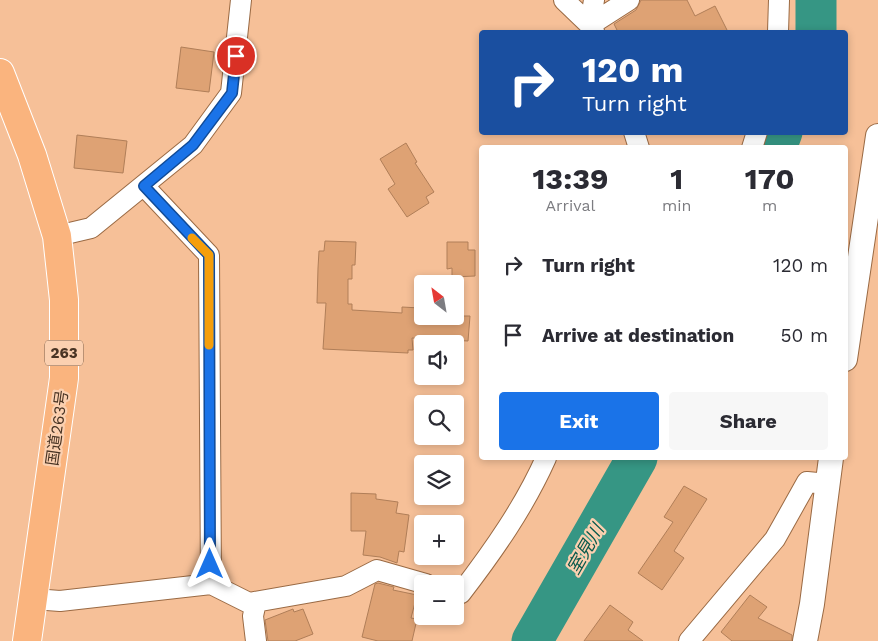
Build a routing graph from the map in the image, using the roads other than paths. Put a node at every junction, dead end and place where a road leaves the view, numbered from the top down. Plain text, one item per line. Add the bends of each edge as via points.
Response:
1 (241, 0) edge
2 (564, 0) edge
3 (594, 0) edge
4 (629, 0) edge
5 (779, 0) edge
6 (592, 29) edge
7 (778, 30) edge
8 (0, 73) edge
9 (878, 136) edge
10 (144, 186) junction
11 (57, 236) junction
12 (848, 339) edge
13 (545, 460) edge
14 (554, 460) edge
15 (831, 460) edge
16 (828, 484) junction
17 (532, 490) junction
18 (414, 581) edge
19 (211, 584) junction
20 (464, 589) edge
21 (34, 599) junction
22 (256, 602) junction
23 (27, 641) edge
24 (256, 641) edge
25 (689, 641) edge
26 (805, 641) edge

1 - 10 street via 232,93 193,145
2 - 6 street
3 - 6 street
4 - 6 street
5 - 7 street
8 - 11 highway, 国道263号 / 263 via 32,155
9 - 12 street
10 - 11 street via 91,228
10 - 19 street via 209,255
11 - 21 highway, 国道263号 / 263 via 64,300 64,378
13 - 17 street
14 - 17 street
15 - 16 street
16 - 25 street via 807,482 775,539
16 - 26 street
17 - 20 street via 493,552
18 - 22 street via 377,570 346,586
19 - 21 street via 60,601
19 - 22 street via 250,603
21 - 23 highway, 国道263号 / 263
22 - 24 street via 253,616

